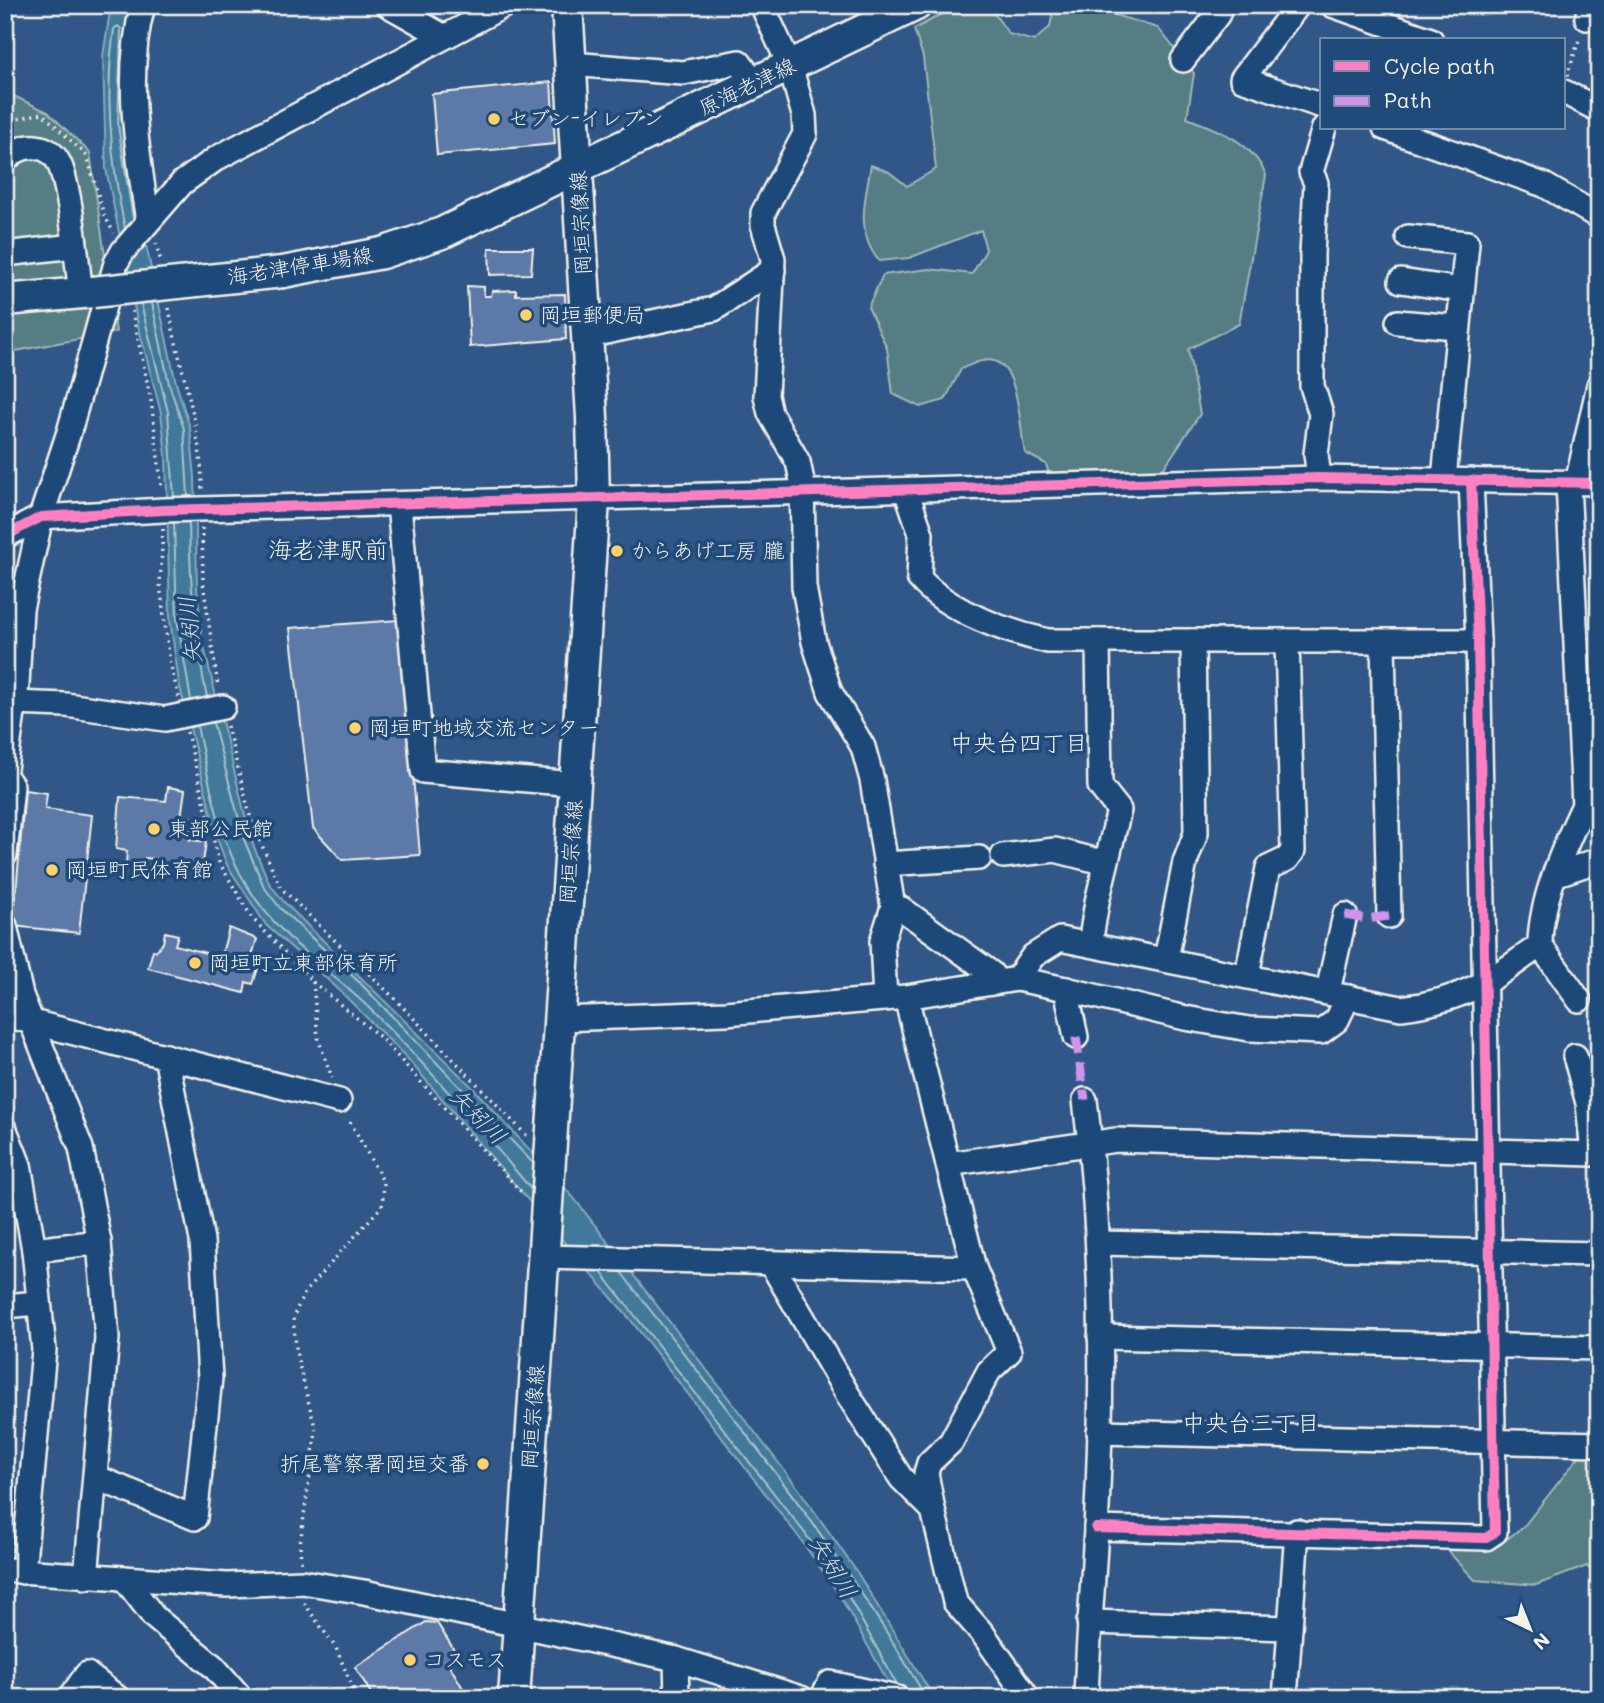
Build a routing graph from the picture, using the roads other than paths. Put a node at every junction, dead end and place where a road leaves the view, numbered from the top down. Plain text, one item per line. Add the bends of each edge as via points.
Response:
1 (143, 5) edge
2 (388, 5) edge
3 (505, 5) edge
4 (567, 5) edge
5 (762, 5) edge
6 (916, 5) edge
7 (1220, 5) edge
8 (1298, 5) edge
9 (1332, 5) edge
10 (443, 36) junction
11 (1425, 38) edge
12 (1183, 60) dead end
13 (571, 64) junction
14 (790, 66) junction
15 (755, 83) junction
16 (1566, 90) edge
17 (1320, 105) edge
18 (1599, 110) edge
19 (1323, 130) edge
20 (1391, 130) edge
21 (5, 161) edge
22 (578, 170) junction
23 (1599, 217) edge
24 (148, 221) junction
25 (1409, 237) dead end
26 (74, 246) junction
27 (5, 254) edge
28 (773, 270) junction
29 (1401, 281) dead end
30 (1461, 290) junction
31 (87, 293) junction
32 (5, 300) edge
33 (1398, 322) dead end
34 (1456, 327) junction
35 (587, 336) junction
36 (1599, 385) edge
37 (1319, 478) junction
38 (1444, 479) junction
39 (1471, 480) junction
40 (1581, 483) edge
41 (906, 490) junction
42 (801, 494) junction
43 (594, 500) junction
44 (399, 504) junction
45 (41, 517) junction
46 (7, 532) edge
47 (1098, 641) junction
48 (1193, 641) junction
49 (1287, 641) junction
50 (1478, 641) junction
51 (1383, 642) junction
52 (13, 703) junction
53 (223, 707) road end
54 (5, 769) edge
55 (5, 776) edge
56 (575, 784) junction
57 (1591, 802) edge
58 (5, 854) edge
59 (1003, 856) dead end
60 (979, 858) dead end
61 (1599, 860) edge
62 (1106, 863) junction
63 (885, 864) junction
64 (1556, 874) junction
65 (893, 907) junction
66 (1345, 915) dead end
67 (1389, 916) dead end
68 (5, 926) edge
69 (1090, 944) junction
70 (1540, 945) junction
71 (1166, 959) junction
72 (1247, 975) junction
73 (1007, 981) junction
74 (1485, 984) junction
75 (1066, 989) junction
76 (1338, 994) junction
77 (896, 998) junction
78 (1579, 1000) dead end
79 (5, 1015) edge
80 (29, 1019) junction
81 (560, 1019) junction
82 (1076, 1037) dead end
83 (166, 1056) junction
84 (1575, 1056) dead end
85 (1085, 1100) dead end
86 (339, 1101) road end
87 (5, 1129) edge
88 (1090, 1143) junction
89 (1489, 1150) junction
90 (948, 1164) junction
91 (99, 1242) junction
92 (1099, 1243) junction
93 (34, 1250) junction
94 (1491, 1251) junction
95 (1599, 1254) edge
96 (544, 1257) junction
97 (772, 1265) junction
98 (974, 1268) junction
99 (38, 1303) junction
100 (5, 1306) edge
101 (1100, 1337) junction
102 (1492, 1346) junction
103 (1599, 1348) edge
104 (1099, 1432) junction
105 (1494, 1441) junction
106 (1599, 1444) edge
107 (95, 1477) junction
108 (933, 1510) junction
109 (1097, 1528) junction
110 (1297, 1531) junction
111 (14, 1571) edge
112 (86, 1577) junction
113 (124, 1578) junction
114 (1089, 1622) junction
115 (519, 1625) junction
116 (1290, 1628) junction
117 (676, 1659) junction
118 (70, 1698) edge
119 (118, 1698) edge
120 (242, 1698) edge
121 (514, 1698) edge
122 (677, 1698) edge
123 (801, 1698) edge
124 (822, 1698) edge
125 (897, 1698) edge
126 (1028, 1698) edge
127 (1086, 1698) edge
128 (1285, 1698) edge

1 - 24 street via 136,31 135,138
2 - 10 street
3 - 10 street
4 - 13 main road, 岡垣宗像線
5 - 14 street
6 - 14 main road, 原海老津線
7 - 12 street
8 - 17 street via 1242,79
9 - 11 street
10 - 24 street via 217,158 182,183
13 - 15 street via 683,74 739,62
13 - 22 main road, 岡垣宗像線
14 - 15 main road, 原海老津線
14 - 28 street via 805,134 763,213
15 - 22 main road, 原海老津線
16 - 18 street
19 - 37 street via 1311,172 1316,183 1312,386 1321,414 1316,454
20 - 23 street via 1544,185
21 - 26 street via 21,147 33,145 54,156 61,167
22 - 31 main road, 海老津停車場線, bridge via 442,233 382,254 284,272
22 - 35 main road, 岡垣宗像線
24 - 45 street via 116,263
25 - 30 street via 1466,243
26 - 27 street
26 - 31 street
28 - 35 street via 706,312
28 - 42 street via 766,396 770,413 798,463
29 - 30 street
30 - 34 street
31 - 32 main road, 海老津停車場線
33 - 34 street
34 - 38 street
35 - 43 main road, 岡垣宗像線
36 - 40 street
37 - 38 street
37 - 41 street
38 - 39 street
39 - 40 street
39 - 50 street
40 - 57 street
41 - 42 street
41 - 47 street via 920,534 919,578 927,587 983,621 1020,635 1048,641
42 - 43 street
42 - 63 street via 810,623 830,692 863,747
43 - 44 street
43 - 56 main road, 岡垣宗像線
44 - 45 street
44 - 56 street via 423,771
45 - 46 street
45 - 52 street via 20,609
47 - 48 street
47 - 62 street via 1100,786 1119,810
48 - 49 street
48 - 71 street via 1196,833 1185,862
49 - 51 street
49 - 72 street via 1293,851 1268,868
50 - 51 street
50 - 74 street
51 - 67 street
52 - 53 street via 66,705 165,719
52 - 54 street
55 - 58 street via 12,786
56 - 81 main road, 岡垣宗像線
57 - 64 street via 1565,844
59 - 62 street via 1055,850
60 - 63 street
61 - 64 street
62 - 69 street
63 - 65 street
64 - 70 street via 1540,928
65 - 73 street
65 - 77 street via 882,941
66 - 76 street
68 - 80 street
69 - 71 street
69 - 73 street via 1053,942
70 - 74 street
70 - 78 street
71 - 72 street
72 - 76 street
73 - 75 street
73 - 77 street
74 - 76 street via 1428,1005 1401,1008
74 - 89 street
75 - 76 street via 1236,1027 1321,1032 1337,1020
75 - 82 street
77 - 81 street via 726,1013
77 - 90 street
79 - 80 street
80 - 83 street
80 - 91 street via 80,1149
81 - 96 main road, 岡垣宗像線
83 - 86 street
83 - 107 street via 202,1240 210,1378 195,1518
84 - 89 street via 1588,1103 1593,1154
85 - 88 street
87 - 93 street via 19,1165
88 - 89 street
88 - 90 street
88 - 92 street
89 - 94 street
90 - 98 street
91 - 93 street
91 - 107 street via 107,1338
92 - 94 street
92 - 101 street
93 - 99 street
94 - 95 street
94 - 102 street
96 - 97 street
96 - 115 main road, 岡垣宗像線
97 - 98 street
97 - 108 street via 894,1467
98 - 108 street via 1009,1352 989,1371 951,1442 929,1463 926,1473
99 - 100 street
99 - 111 street via 44,1350
101 - 102 street
101 - 104 street
102 - 103 street
102 - 105 street
104 - 105 street
104 - 109 street
105 - 106 street
105 - 110 street via 1495,1532 1486,1538
107 - 112 street
108 - 126 street via 955,1602
109 - 110 street
109 - 114 street
110 - 116 street
111 - 112 street
112 - 113 street
113 - 115 street via 227,1585 302,1582
113 - 120 street via 154,1617 214,1667
114 - 116 street
114 - 127 street
115 - 117 street
115 - 121 main road, 岡垣宗像線
116 - 128 street
117 - 122 street
117 - 123 street
118 - 119 street via 87,1674
124 - 125 street via 830,1683

